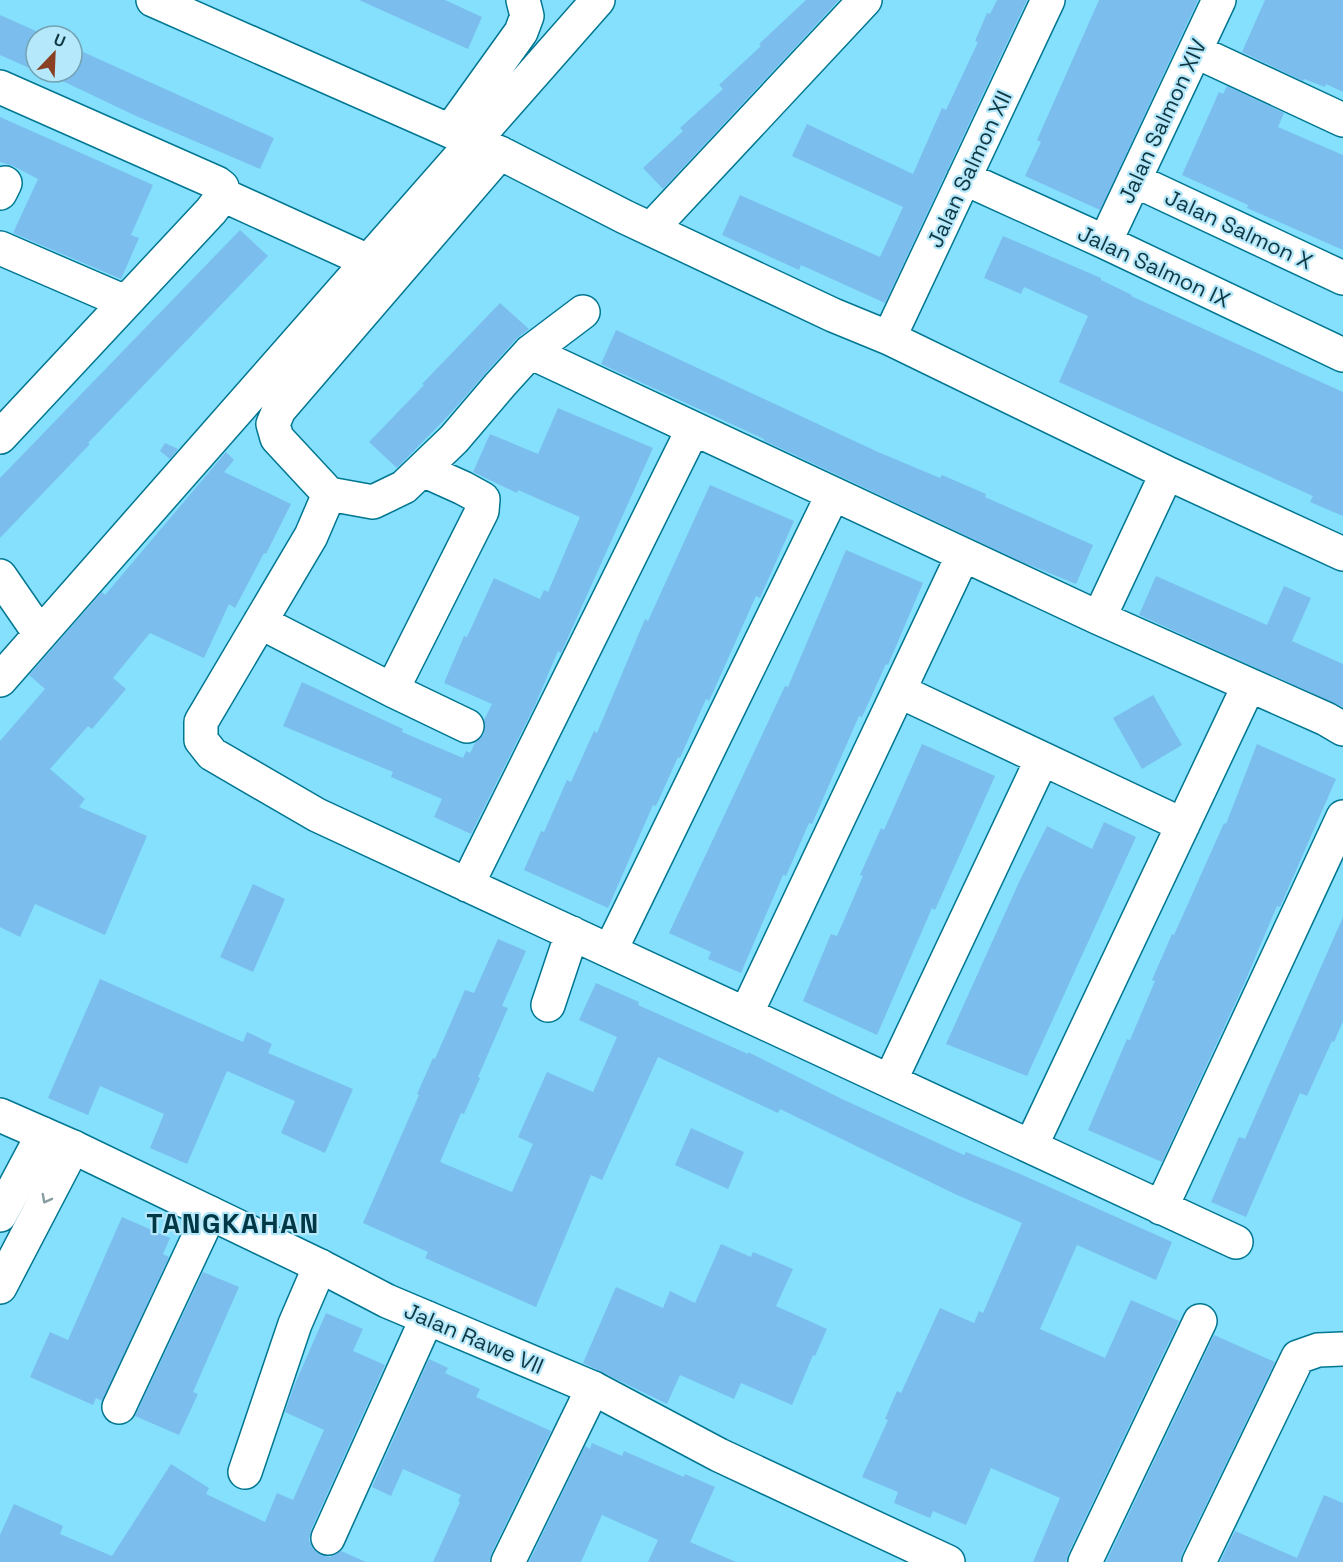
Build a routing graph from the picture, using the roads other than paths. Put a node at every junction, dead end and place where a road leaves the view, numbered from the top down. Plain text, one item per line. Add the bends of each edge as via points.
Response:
1 (153, 0) edge
2 (523, 0) edge
3 (598, 0) edge
4 (866, 0) edge
5 (1048, 0) edge
6 (1219, 0) edge
7 (1195, 51) junction
8 (0, 87) edge
9 (1343, 120) edge
10 (474, 142) junction
11 (964, 178) junction
12 (1134, 180) junction
13 (223, 195) junction
14 (651, 229) junction
15 (1105, 242) junction
16 (0, 248) edge
17 (368, 261) junction
18 (1343, 278) edge
19 (125, 302) junction
20 (583, 312) dead end
21 (889, 339) junction
22 (530, 352) junction
23 (1343, 355) edge
24 (12, 404) edge
25 (693, 429) junction
26 (0, 437) edge
27 (423, 470) junction
28 (1167, 473) junction
29 (329, 494) junction
30 (833, 494) junction
31 (1343, 554) edge
32 (963, 555) junction
33 (0, 576) edge
34 (1098, 618) junction
35 (260, 622) junction
36 (40, 634) junction
37 (0, 680) edge
38 (1249, 685) junction
39 (392, 690) junction
40 (899, 691) junction
41 (466, 726) dead end
42 (1343, 729) edge
43 (1042, 759) junction
44 (1343, 817) edge
45 (1183, 825) junction
46 (467, 885) junction
47 (572, 933) junction
48 (610, 951) junction
49 (548, 1005) dead end
50 (746, 1014) junction
51 (890, 1081) junction
52 (0, 1115) edge
53 (43, 1134) junction
54 (1031, 1146) junction
55 (73, 1147) junction
56 (1161, 1208) junction
57 (210, 1213) junction
58 (0, 1215) edge
59 (1236, 1242) dead end
60 (320, 1266) junction
61 (0, 1287) edge
62 (427, 1318) junction
63 (1200, 1321) dead end
64 (1343, 1349) edge
65 (593, 1388) junction
66 (119, 1407) dead end
67 (245, 1472) dead end
68 (328, 1538) dead end
69 (507, 1562) edge
70 (948, 1562) edge
71 (1085, 1562) edge
72 (1199, 1562) edge

1 - 10 street
2 - 10 street via 527,16
3 - 10 street
4 - 14 street
5 - 11 street, Jalan Salmon XII
6 - 7 street, Jalan Salmon XIV
7 - 9 street
7 - 12 street, Jalan Salmon XIV
8 - 13 street via 217,183
10 - 14 street
10 - 17 street
10 - 29 street via 279,410 273,424 277,438
11 - 15 street, Jalan Salmon IX
11 - 21 street, Jalan Salmon XII
12 - 15 street, Jalan Salmon XIV
12 - 18 street, Jalan Salmon X
13 - 17 street
13 - 19 street
14 - 21 street
15 - 23 street, Jalan Salmon IX
16 - 19 street
17 - 36 street
19 - 24 street
20 - 22 street
21 - 28 street
22 - 25 street
22 - 27 street
24 - 26 street
25 - 30 street
25 - 46 street
27 - 29 street via 404,487 373,502
27 - 39 street via 483,499 482,511
28 - 31 street
28 - 34 street
29 - 35 street via 311,536
30 - 32 street
30 - 48 street
32 - 34 street
32 - 40 street
33 - 36 street
34 - 38 street
35 - 39 street
35 - 46 street via 201,722 201,740 212,754 317,815
36 - 37 street
38 - 42 street
38 - 45 street
39 - 41 street
40 - 43 street
40 - 50 street
43 - 45 street
43 - 51 street
44 - 56 street
45 - 54 street
46 - 47 street
47 - 48 street
47 - 49 street
48 - 50 street
50 - 51 street
51 - 54 street
52 - 53 street, Jalan Rawe VII
53 - 55 street, Jalan Rawe VII
53 - 58 street
54 - 56 street
55 - 57 street, Jalan Rawe VII
55 -> 61 street
56 - 59 street
57 - 60 street, Jalan Rawe VII
57 - 66 street
60 - 62 street, Jalan Rawe VII
60 - 67 street
62 - 65 street, Jalan Rawe VII
62 - 68 street
63 - 71 street
64 - 72 street via 1318,1350 1298,1357
65 - 69 street
65 - 70 street, Jalan Rawe VII via 719,1455

